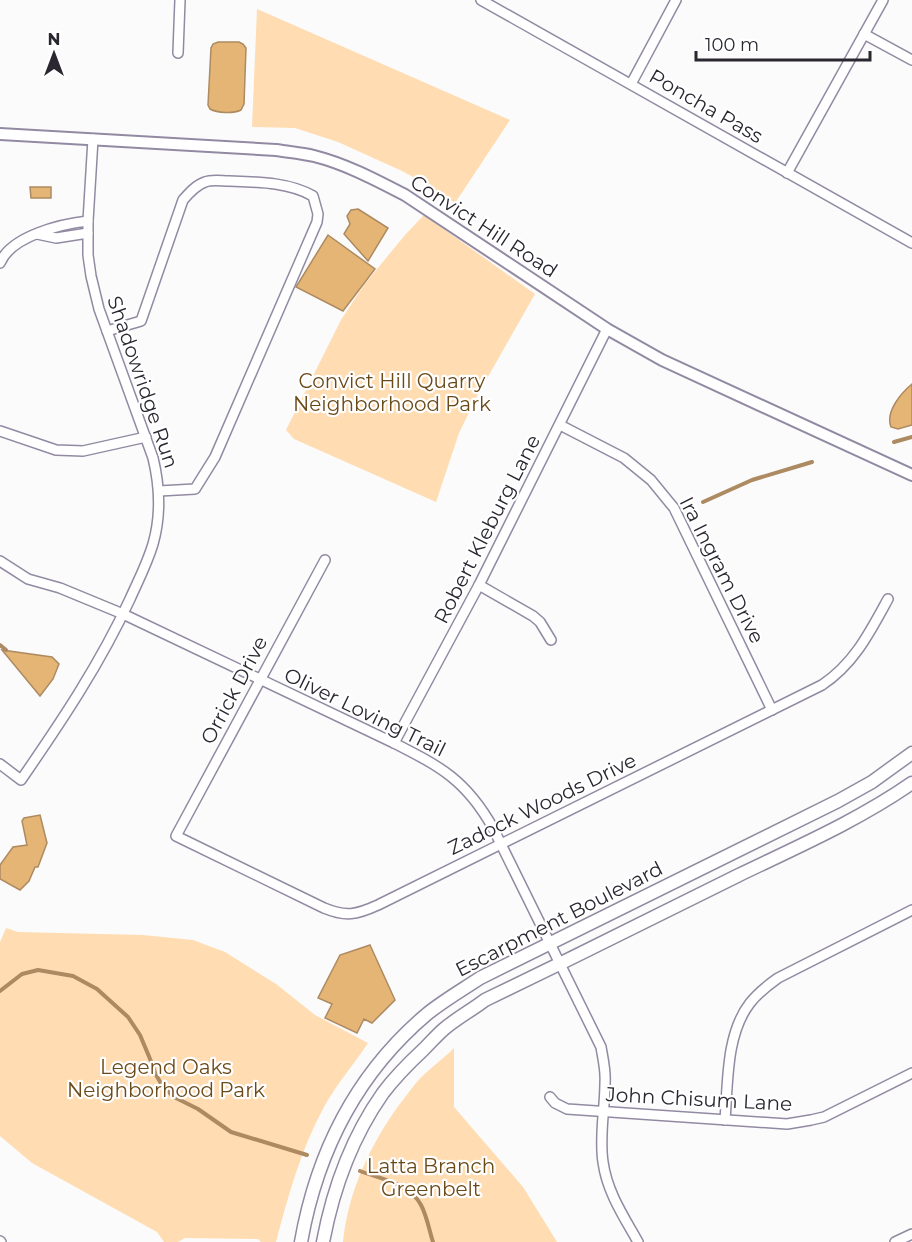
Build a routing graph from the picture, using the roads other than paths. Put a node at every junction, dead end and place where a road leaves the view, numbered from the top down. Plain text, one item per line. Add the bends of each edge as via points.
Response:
1 (180, 0) edge
2 (481, 0) edge
3 (676, 0) edge
4 (883, 0) edge
5 (864, 34) junction
6 (178, 53) dead end
7 (912, 60) edge
8 (631, 84) junction
9 (0, 134) edge
10 (93, 139) junction
11 (788, 173) junction
12 (88, 221) junction
13 (88, 233) junction
14 (37, 234) junction
15 (912, 243) edge
16 (0, 263) edge
17 (607, 329) junction
18 (107, 331) junction
19 (560, 425) junction
20 (0, 431) edge
21 (146, 437) junction
22 (912, 475) edge
23 (159, 491) junction
24 (325, 560) dead end
25 (0, 561) edge
26 (479, 585) junction
27 (888, 599) dead end
28 (123, 614) junction
29 (551, 640) dead end
30 (260, 680) junction
31 (772, 710) junction
32 (394, 743) junction
33 (912, 753) edge
34 (0, 764) edge
35 (912, 783) edge
36 (792, 825) junction
37 (176, 836) joint
38 (501, 844) junction
39 (802, 844) junction
40 (912, 910) edge
41 (550, 944) junction
42 (560, 964) junction
43 (912, 1073) edge
44 (550, 1097) dead end
45 (604, 1112) junction
46 (725, 1120) junction
47 (912, 1234) edge
48 (301, 1242) edge
49 (323, 1242) edge
50 (638, 1242) edge
51 (895, 1242) edge

1 - 6 street
2 - 8 street, Poncha Pass
3 - 8 street
4 - 5 street
5 - 7 street
5 - 11 street
8 - 11 street, Poncha Pass
9 - 10 street, Convict Hill Road
10 - 12 street, Shadowridge Run
10 - 17 street, Convict Hill Road via 276,150 343,166 405,195
11 - 15 street, Poncha Pass
12 - 13 street, Shadowridge Run
12 - 14 street
13 - 14 street via 56,238
13 - 18 street, Shadowridge Run via 91,276
14 - 16 street via 16,244
17 - 19 street, Robert Kleburg Lane
17 - 22 street, Convict Hill Road via 662,360
18 - 21 street, Shadowridge Run
18 - 23 street via 141,321 183,200 197,186 217,180 256,182 313,196 317,222 215,457 195,489
19 - 26 street, Robert Kleburg Lane
19 - 31 street, Ira Ingram Drive via 624,458 651,480 674,508
20 - 21 street via 56,450 83,451
21 - 23 street, Shadowridge Run
23 - 28 street, Shadowridge Run via 153,543
24 - 30 street, Orrick Drive
25 - 28 street, Oliver Loving Trail via 28,579
26 - 29 street via 533,616
26 - 32 street, Robert Kleburg Lane
27 - 31 street, Zadock Woods Drive via 861,647 842,670 822,685
28 - 30 street, Oliver Loving Trail
28 - 34 street, Shadowridge Run via 75,701 21,780
30 - 32 street, Oliver Loving Trail
30 - 37 street, Orrick Drive
31 - 38 street, Zadock Woods Drive
32 - 38 street, Oliver Loving Trail via 428,760 461,784 484,812
33 - 36 main road, Escarpment Boulevard via 872,782
35 - 39 main road, Escarpment Boulevard
36 - 39 main road
36 - 41 main road, Escarpment Boulevard
37 - 38 street, Zadock Woods Drive via 324,908 349,915 362,913
38 - 41 street, Oliver Loving Trail
39 - 42 main road, Escarpment Boulevard
40 - 46 street via 778,978 750,1004 733,1039
41 - 42 street, Oliver Loving Trail
41 - 48 main road, Escarpment Boulevard via 455,994 427,1014 372,1070 327,1148 309,1200
42 - 45 street, Oliver Loving Trail via 601,1047 605,1067
42 - 49 main road, Escarpment Boulevard via 485,1000 444,1029 383,1093 344,1166
43 - 46 street, John Chisum Lane via 811,1120 787,1124
44 - 45 street, John Chisum Lane via 567,1109
45 - 46 street, John Chisum Lane
45 - 50 street, Oliver Loving Trail via 601,1148 605,1175
47 - 51 street

